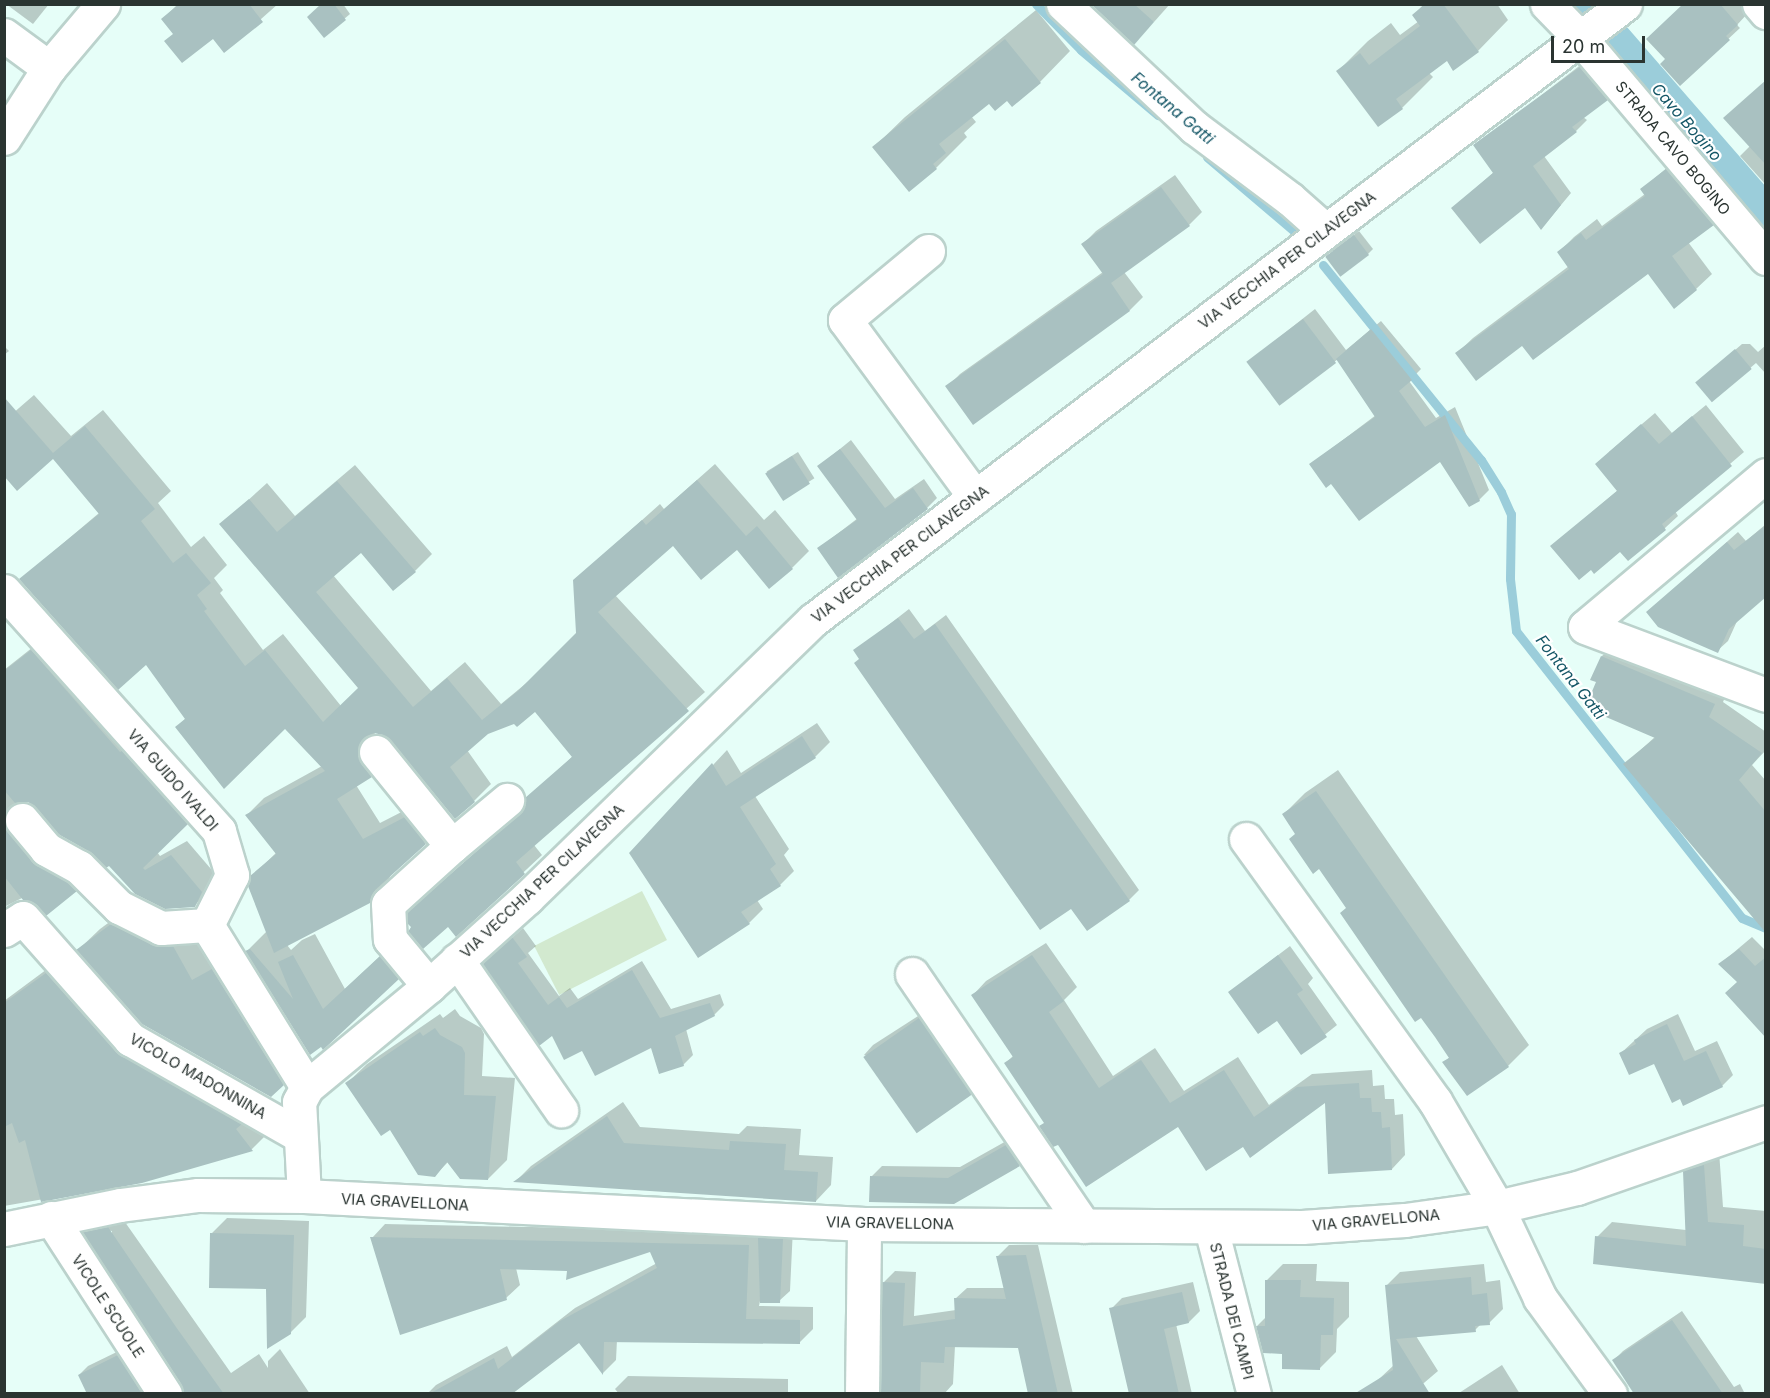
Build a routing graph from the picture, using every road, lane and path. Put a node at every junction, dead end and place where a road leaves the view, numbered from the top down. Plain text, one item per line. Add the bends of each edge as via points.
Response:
1 (103, 4) edge
2 (1063, 4) edge
3 (1546, 4) edge
4 (1625, 4) edge
5 (1759, 4) edge
6 (1766, 12) edge
7 (4, 35) edge
8 (1581, 37) junction
9 (49, 68) junction
10 (4, 138) edge
11 (1326, 231) junction
12 (928, 251) dead end
13 (1766, 258) edge
14 (1766, 475) edge
15 (975, 497) junction
16 (4, 591) edge
17 (1766, 695) edge
18 (376, 752) dead end
19 (507, 800) dead end
20 (22, 820) dead end
21 (1246, 839) dead end
22 (452, 846) junction
23 (207, 926) junction
24 (4, 930) edge
25 (457, 960) junction
26 (912, 974) dead end
27 (429, 986) junction
28 (307, 1087) junction
29 (561, 1110) dead end
30 (1766, 1122) edge
31 (299, 1135) junction
32 (304, 1196) junction
33 (1497, 1207) junction
34 (51, 1218) junction
35 (864, 1224) junction
36 (1084, 1226) junction
37 (1211, 1228) junction
38 (4, 1229) edge
39 (165, 1394) edge
40 (862, 1394) edge
41 (1254, 1394) edge
42 (1610, 1394) edge

1 - 9 street
2 - 11 street via 1194,127
3 - 8 street, STRADA CAVO BOGINO
4 - 8 street, VIA VECCHIA PER CILAVEGNA
5 - 6 street
7 - 9 street
8 - 11 street, VIA VECCHIA PER CILAVEGNA
8 - 13 street, STRADA CAVO BOGINO
9 - 10 street
11 - 15 street, VIA VECCHIA PER CILAVEGNA
12 - 15 street via 845,320
14 - 17 street via 1585,627
15 - 25 street, VIA VECCHIA PER CILAVEGNA via 813,620 527,898
16 - 23 street, VIA GUIDO IVALDI via 219,831 232,875
18 - 22 street
19 - 22 street
20 - 23 street via 46,849 79,867 119,907 160,928
21 - 33 street via 1435,1101
22 - 27 street via 388,904 390,939
23 - 28 street
24 - 31 street, VICOLO MADONNINA via 22,918 130,1039
25 - 27 street, VIA VECCHIA PER CILAVEGNA
25 - 29 street
26 - 36 street
27 - 28 street, VIA VECCHIA PER CILAVEGNA
28 - 31 street via 299,1102
30 - 33 street, VIA GRAVELLONA via 1577,1188
31 - 32 street
32 - 34 street, VIA GRAVELLONA via 198,1195
32 - 35 street, VIA GRAVELLONA
33 - 37 street, VIA GRAVELLONA via 1405,1220
33 - 42 street via 1540,1298
34 - 38 street, VIA GRAVELLONA
34 - 39 street, VICOLE SCUOLE
35 - 36 street, VIA GRAVELLONA
35 - 40 street
36 - 37 street, VIA GRAVELLONA
37 - 41 street, STRADA DEI CAMPI

